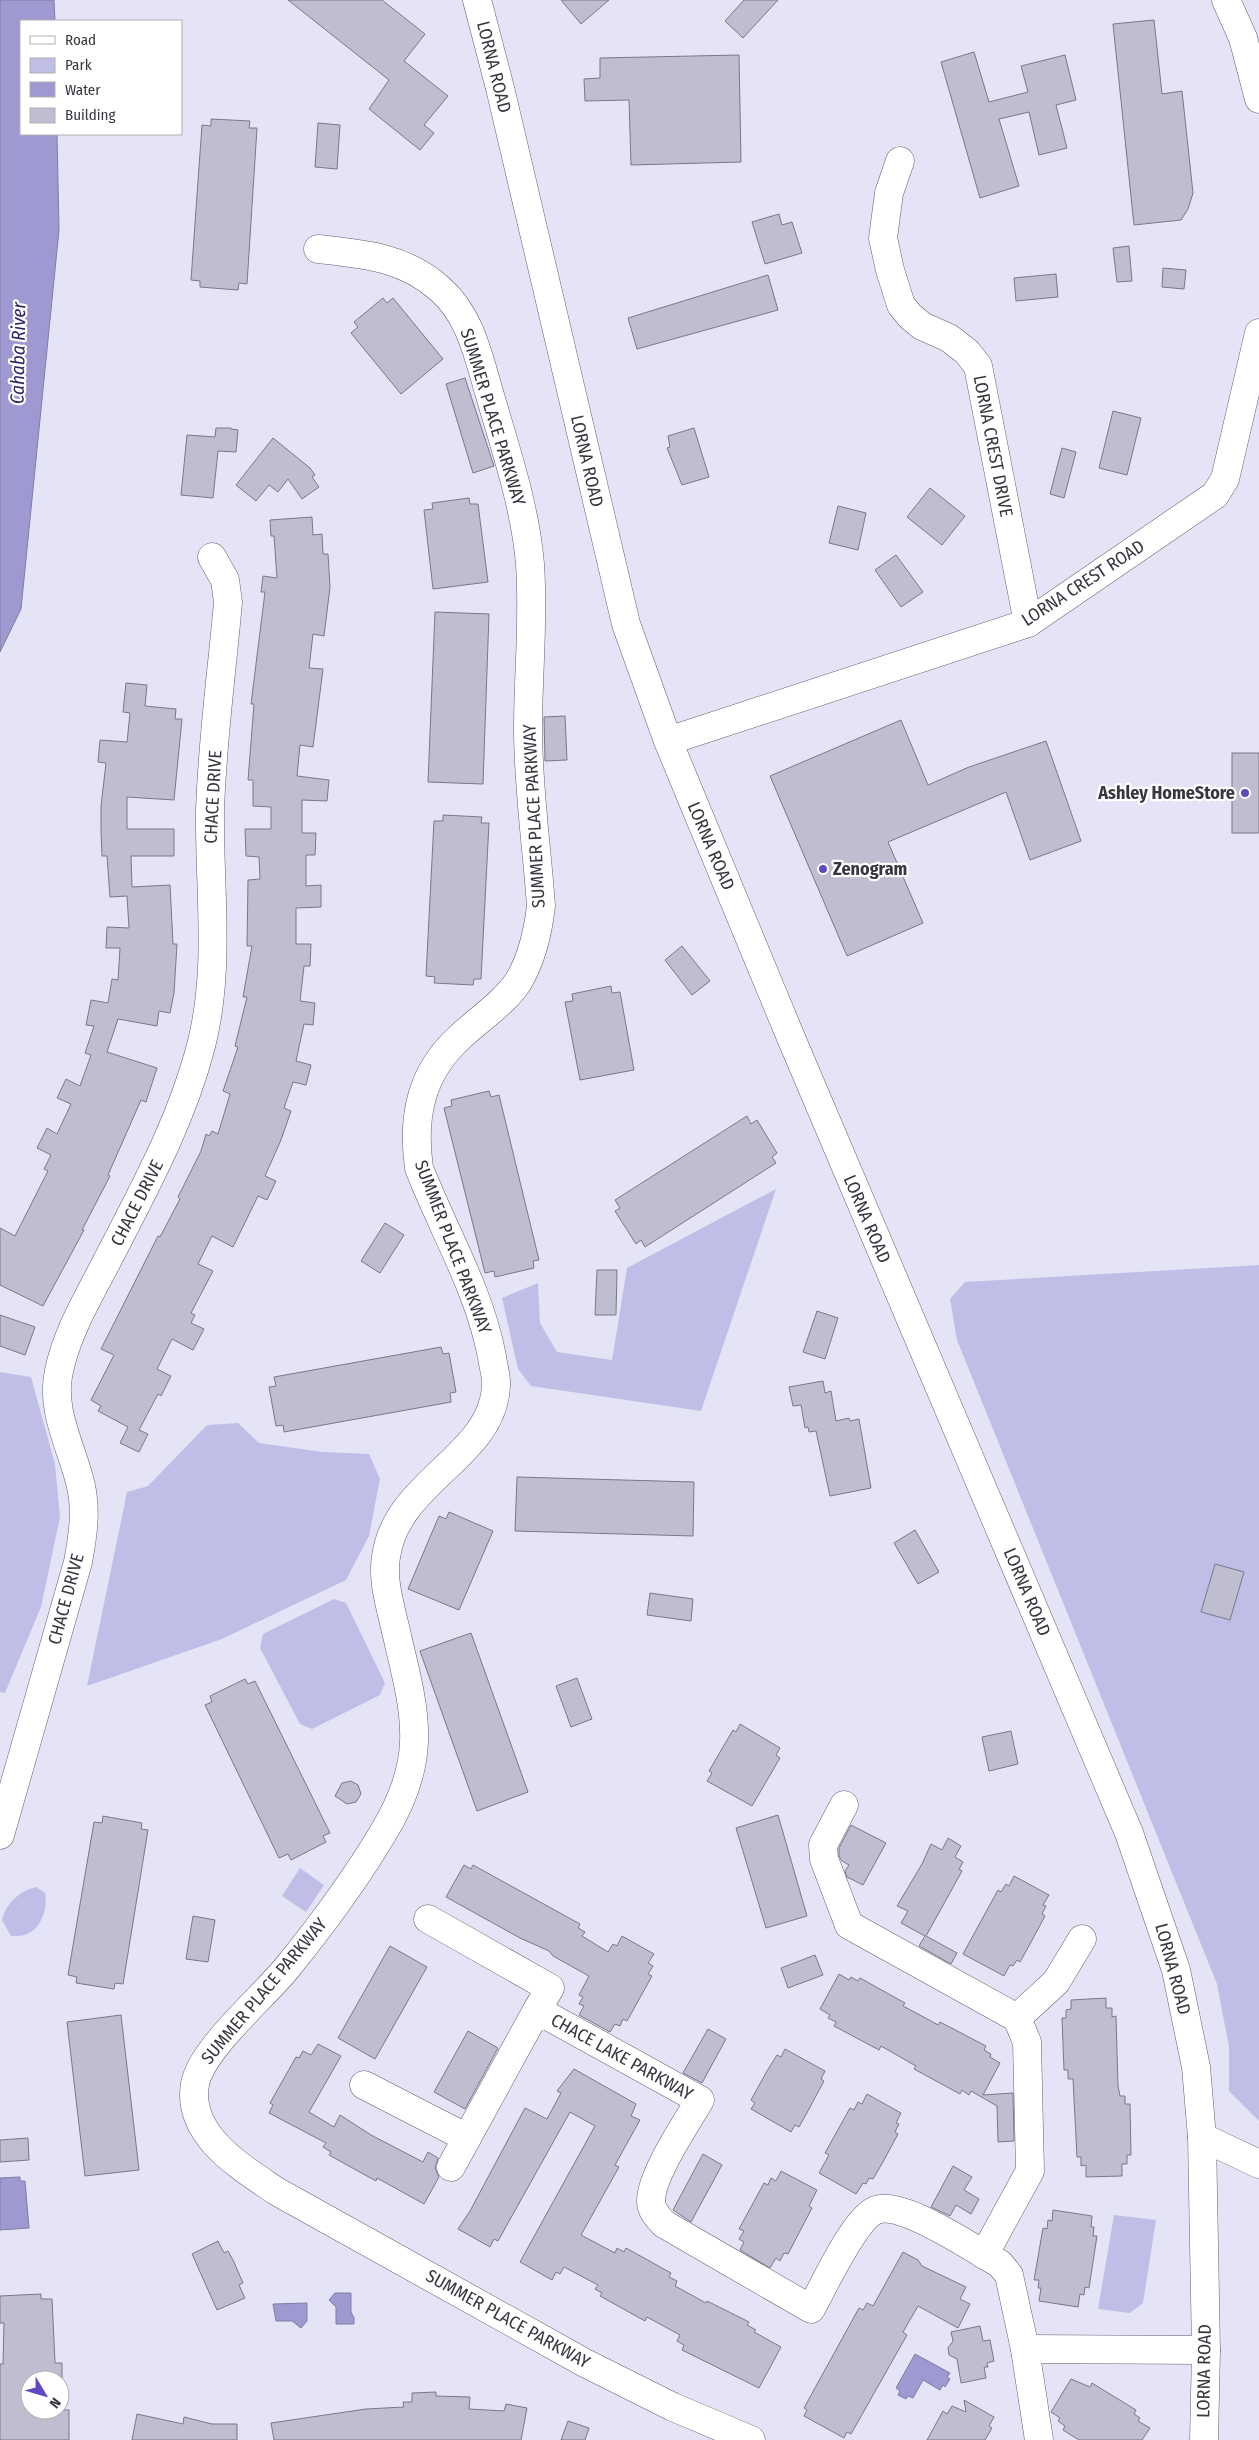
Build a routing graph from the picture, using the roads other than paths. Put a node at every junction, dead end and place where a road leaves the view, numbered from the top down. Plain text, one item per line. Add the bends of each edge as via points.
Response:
1 (477, 0) edge
2 (1226, 0) edge
3 (1259, 99) edge
4 (900, 161) dead end
5 (318, 249) dead end
6 (1259, 333) edge
7 (212, 557) dead end
8 (1028, 622) junction
9 (668, 741) junction
10 (844, 1805) dead end
11 (1, 1831) edge
12 (428, 1918) dead end
13 (1082, 1939) dead end
14 (537, 2010) junction
15 (1017, 2018) junction
16 (364, 2085) dead end
17 (1202, 2137) junction
18 (467, 2138) junction
19 (1259, 2164) edge
20 (451, 2167) dead end
21 (984, 2255) junction
22 (1025, 2349) junction
23 (1206, 2350) junction
24 (751, 2440) edge
25 (1039, 2440) edge
26 (1204, 2440) edge

1 - 9 street, LORNA ROAD via 626,624
2 - 3 street via 1243,38
4 - 8 street, LORNA CREST DRIVE via 889,193 883,238 890,270 901,304 910,316 922,326 949,338 978,366
5 - 24 street, SUMMER PLACE PARKWAY via 379,256 406,265 441,289 458,309 473,338 514,478 529,555 533,621 528,730 542,906 538,933 517,982 443,1056 421,1098 416,1121 419,1168 486,1324 496,1385 484,1424 472,1442 407,1507 396,1523 385,1559 388,1593 415,1723 410,1775 384,1831 322,1922 286,1969 210,2051 195,2084 195,2107 204,2130 214,2143 276,2191 585,2363 673,2407
6 - 8 street, LORNA CREST ROAD via 1225,479 1215,495
7 - 11 street, CHACE DRIVE via 225,580 228,602 210,809 214,953 201,1044 173,1129 78,1319 58,1372 57,1405 81,1485 83,1534 78,1562
8 - 9 street, LORNA CREST ROAD
9 - 17 street, LORNA ROAD via 853,1186 1129,1833 1176,1970 1196,2067
10 - 15 street via 823,1845 824,1859 849,1925
12 - 14 street, CHACE LAKE PARKWAY via 550,1988
13 - 15 street via 1056,1982
14 - 18 street, CHACE LAKE PARKWAY
14 - 21 street, CHACE LAKE PARKWAY via 700,2100 655,2183 651,2203 655,2215 664,2224 811,2308 850,2238 876,2211 890,2208 914,2215
15 - 21 street via 1027,2042 1030,2171
16 - 18 street
17 - 19 street
17 - 23 street, LORNA ROAD
18 - 20 street, CHACE LAKE PARKWAY
21 - 22 street, CHACE LAKE PARKWAY via 1000,2264 1009,2275
22 - 23 street
22 - 25 street, CHACE LAKE PARKWAY
23 - 26 street, LORNA ROAD

